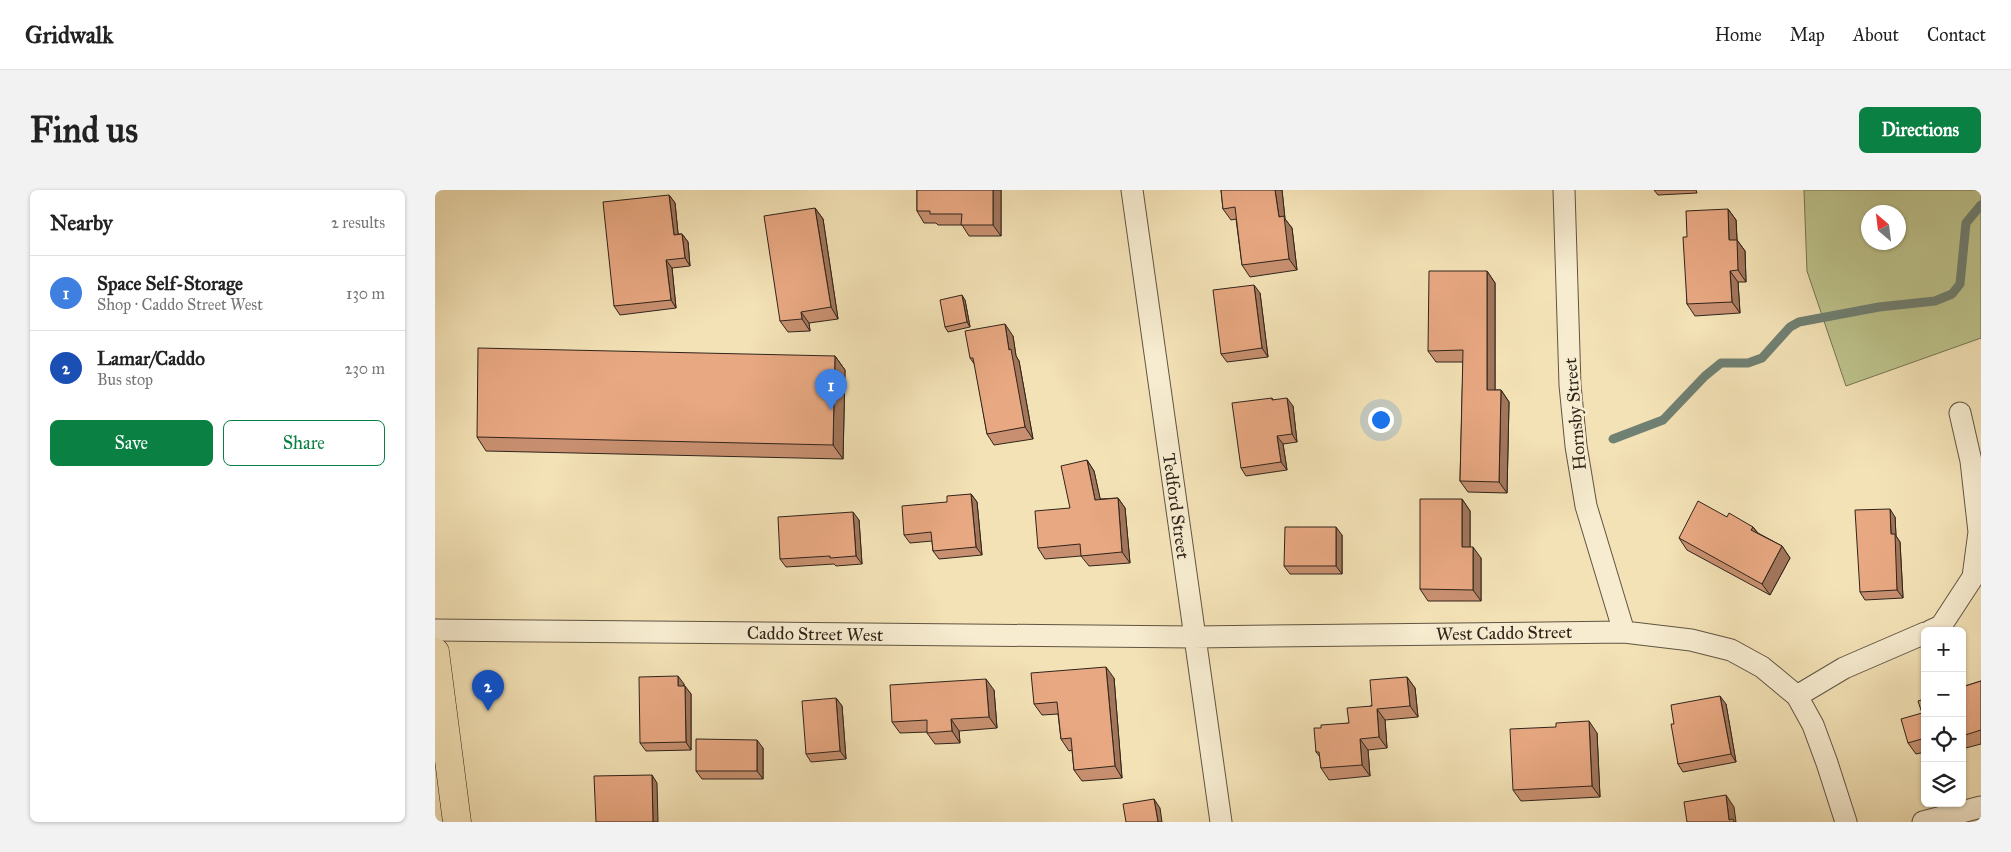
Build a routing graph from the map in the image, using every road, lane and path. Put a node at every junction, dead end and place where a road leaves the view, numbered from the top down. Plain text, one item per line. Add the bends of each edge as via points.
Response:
1 (1132, 190) edge
2 (1564, 190) edge
3 (1960, 413) dead end
4 (1939, 627) edge
5 (435, 630) edge
6 (1624, 632) junction
7 (1921, 635) edge
8 (1194, 637) junction
9 (435, 652) edge
10 (1797, 696) junction
11 (1981, 807) edge
12 (457, 822) edge
13 (1221, 822) edge
14 (1846, 822) edge
15 (1923, 822) edge

1 - 8 street, Tedford Street
2 - 6 street, Hornsby Street via 1575,446 1585,506
3 - 4 street via 1971,462 1979,532 1973,577
5 - 8 street, Caddo Street West
6 - 8 street, West Caddo Street
6 - 10 street, West Caddo Street via 1691,640 1731,650 1762,667
7 - 10 street via 1844,668
8 - 13 street, Tedford Street
9 - 12 main road
10 - 14 street via 1813,725
11 - 15 street

